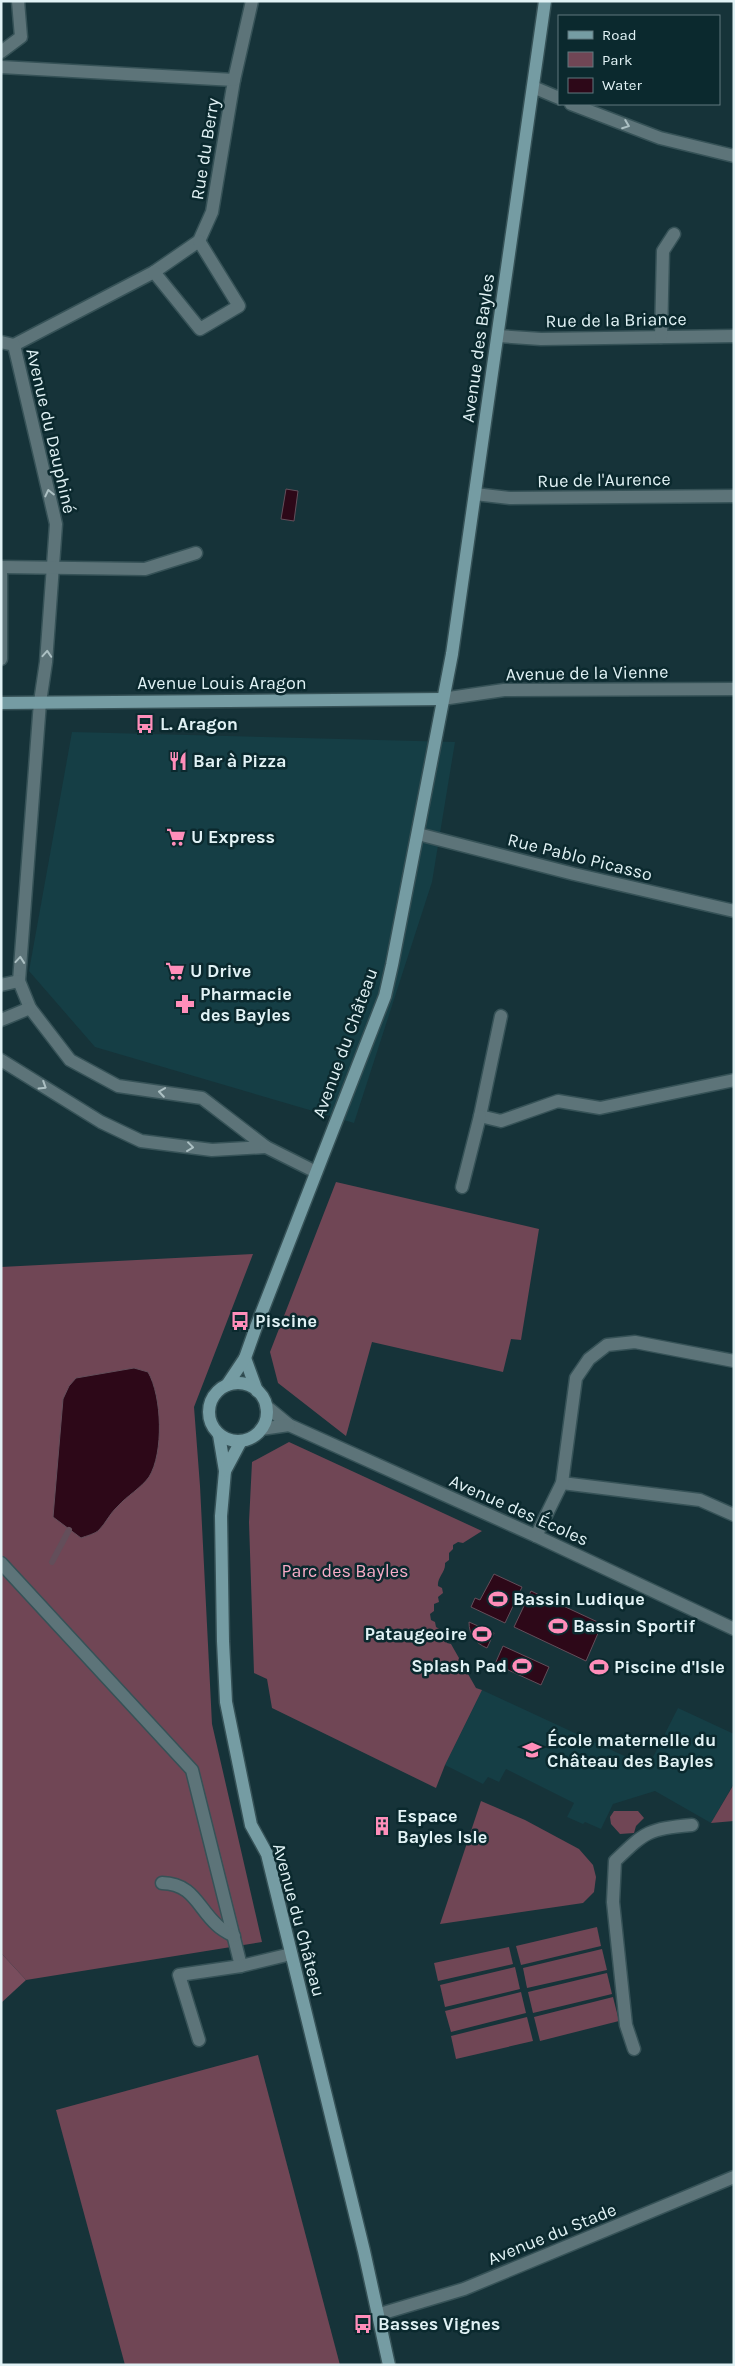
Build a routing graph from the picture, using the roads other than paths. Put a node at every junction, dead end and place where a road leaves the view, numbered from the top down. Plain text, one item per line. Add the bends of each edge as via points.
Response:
1 (18, 1) edge
2 (252, 1) edge
3 (545, 1) edge
4 (1, 52) edge
5 (1, 66) edge
6 (234, 80) junction
7 (533, 87) junction
8 (558, 98) edge
9 (576, 105) edge
10 (734, 156) edge
11 (674, 234) dead end
12 (200, 241) junction
13 (154, 272) junction
14 (498, 336) junction
15 (734, 336) edge
16 (661, 337) junction
17 (8, 343) edge
18 (475, 494) junction
19 (734, 496) edge
20 (196, 552) dead end
21 (1, 567) edge
22 (52, 567) junction
23 (1, 659) edge
24 (734, 689) edge
25 (442, 699) junction
26 (40, 702) junction
27 (1, 703) edge
28 (418, 834) junction
29 (734, 911) edge
30 (18, 980) junction
31 (1, 984) edge
32 (30, 1008) junction
33 (500, 1016) dead end
34 (1, 1020) edge
35 (1, 1060) edge
36 (734, 1080) edge
37 (480, 1116) junction
38 (266, 1147) junction
39 (316, 1172) junction
40 (462, 1187) dead end
41 (245, 1358) junction
42 (734, 1362) edge
43 (227, 1385) junction
44 (258, 1391) junction
45 (266, 1406) junction
46 (289, 1425) junction
47 (261, 1429) junction
48 (219, 1435) junction
49 (241, 1441) junction
50 (225, 1471) junction
51 (562, 1483) junction
52 (734, 1515) edge
53 (536, 1536) junction
54 (1, 1563) edge
55 (734, 1629) edge
56 (692, 1825) dead end
57 (162, 1883) dead end
58 (234, 1936) junction
59 (291, 1954) junction
60 (241, 1966) junction
61 (199, 2040) dead end
62 (634, 2049) dead end
63 (734, 2178) edge
64 (380, 2314) junction
65 (389, 2365) edge

1 - 4 street via 21,37
2 - 6 street
3 - 7 main road, Avenue des Bayles
5 - 6 street, Rue du Berry
6 - 12 street, Rue du Berry via 212,212
7 - 8 street
7 - 14 main road, Avenue des Bayles
9 -> 10 street via 660,138
11 - 16 street via 663,251
12 - 13 street
12 - 13 street via 239,306 200,329
13 - 17 street
14 - 16 street, Rue de la Briance via 541,339
14 - 18 main road, Avenue des Bayles
15 - 16 street, Rue de la Briance
22 -> 17 street, Avenue du Dauphiné via 56,524
18 - 19 street, Rue de l'Aurence via 510,498
18 - 25 main road, Avenue des Bayles via 452,654
20 - 22 street via 145,570
21 - 22 street
21 - 23 street
26 -> 22 street, Avenue du Dauphiné
24 - 25 street, Avenue de la Vienne via 504,690
25 - 26 main road, Avenue Louis Aragon
25 - 28 main road, Avenue du Château
26 - 27 main road, Avenue Louis Aragon
30 -> 26 street, Avenue du Dauphiné
28 - 29 street, Rue Pablo Picasso
28 - 39 main road, Avenue du Château via 385,996
30 - 31 street
30 - 32 street
32 - 34 street
38 -> 32 street via 202,1098 118,1086 70,1060
33 - 37 street
35 -> 38 street via 101,1122 141,1142 212,1150
36 - 37 street via 600,1108 558,1102 501,1121
37 - 40 street
38 - 39 street
39 - 41 main road, Avenue du Château
41 - 43 main road, Avenue du Château
41 - 44 main road
42 - 51 street via 635,1342 607,1345 589,1359 576,1378
43 - 44 main road via 243,1384
43 - 48 main road via 211,1400 208,1411 211,1424
44 - 45 main road
45 - 46 street, Avenue des Écoles
45 - 47 main road via 266,1418
46 - 47 street
46 - 53 street, Avenue des Écoles
47 - 49 main road via 253,1437
48 - 49 main road
48 - 50 main road, Avenue du Château
49 - 50 main road, Avenue du Château
50 - 59 main road, Avenue du Château via 221,1516 226,1702 251,1825 267,1854
51 - 52 street via 700,1500
51 - 53 street
53 - 55 street, Avenue des Écoles
54 - 58 street via 192,1770
56 - 62 street via 658,1828 640,1836 614,1861 613,1902 626,2024
57 - 58 street via 176,1884 192,1895 217,1926
58 - 60 street
59 - 60 street
59 - 64 main road, Avenue du Château
60 - 61 street via 179,1975
63 - 64 street, Avenue du Stade via 464,2289
64 - 65 main road, Avenue du Château

